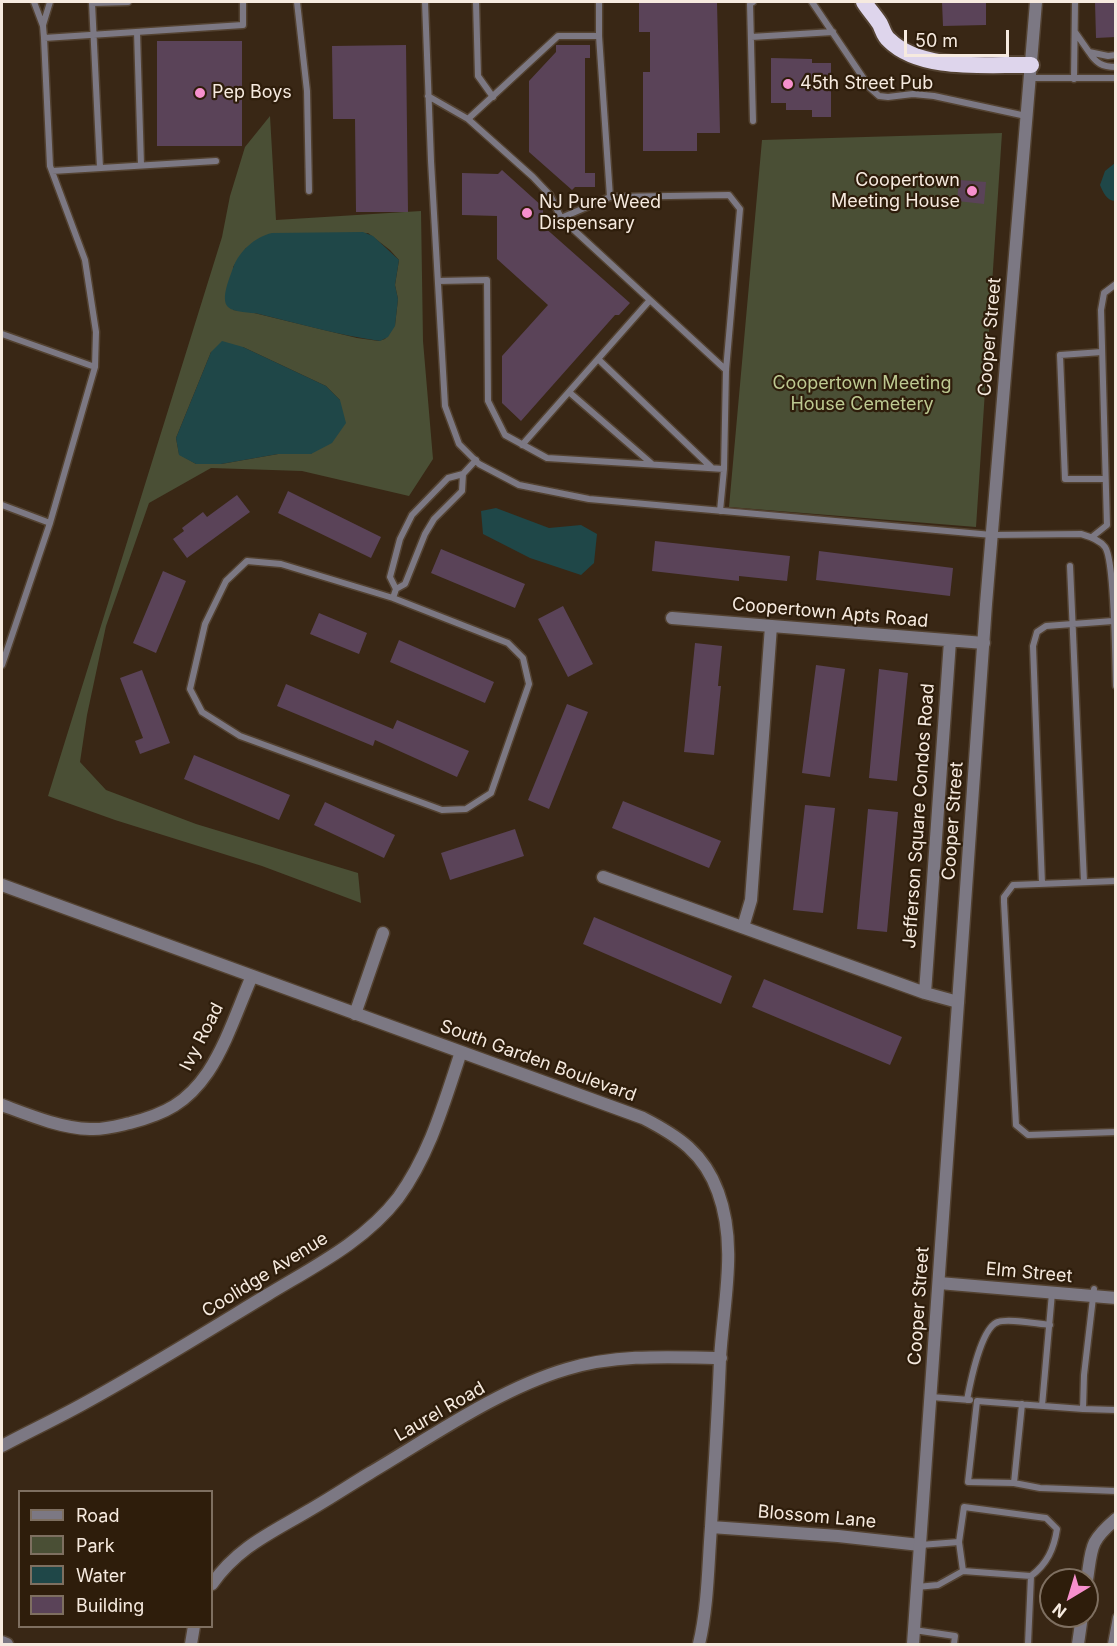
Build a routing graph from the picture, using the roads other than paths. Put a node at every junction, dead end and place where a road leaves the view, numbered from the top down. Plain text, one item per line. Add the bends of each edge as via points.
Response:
1 (34, 2) edge
2 (50, 2) edge
3 (128, 2) edge
4 (243, 2) edge
5 (297, 2) edge
6 (425, 2) edge
7 (476, 2) edge
8 (599, 2) edge
9 (753, 2) edge
10 (812, 2) edge
11 (864, 2) edge
12 (1035, 2) edge
13 (1075, 2) edge
14 (43, 26) junction
15 (137, 32) junction
16 (833, 32) junction
17 (1074, 32) junction
18 (94, 34) junction
19 (599, 36) junction
20 (751, 37) junction
21 (44, 38) junction
22 (1089, 51) junction
23 (1116, 55) edge
24 (1116, 67) edge
25 (1030, 72) junction
26 (1116, 78) edge
27 (1074, 79) junction
28 (428, 96) junction
29 (493, 97) junction
30 (1026, 116) junction
31 (468, 119) junction
32 (753, 122) dead end
33 (216, 160) dead end
34 (141, 165) junction
35 (100, 168) junction
36 (52, 171) junction
37 (309, 191) dead end
38 (610, 197) junction
39 (561, 218) junction
40 (438, 281) junction
41 (1116, 284) edge
42 (650, 300) junction
43 (2, 334) edge
44 (1102, 352) junction
45 (597, 359) junction
46 (95, 367) junction
47 (726, 370) junction
48 (569, 392) junction
49 (522, 445) junction
50 (476, 460) junction
51 (652, 464) junction
52 (711, 468) junction
53 (724, 469) junction
54 (464, 474) junction
55 (1105, 479) junction
56 (2, 505) edge
57 (720, 511) junction
58 (50, 523) junction
59 (992, 535) junction
60 (1092, 537) junction
61 (1070, 566) dead end
62 (396, 589) junction
63 (393, 598) junction
64 (672, 618) dead end
65 (1113, 621) junction
66 (1074, 624) junction
67 (771, 626) junction
68 (950, 641) junction
69 (984, 643) junction
70 (2, 665) edge
71 (1116, 686) edge
72 (603, 877) dead end
73 (1116, 881) edge
74 (1084, 882) junction
75 (1042, 884) junction
76 (2, 885) edge
77 (743, 927) junction
78 (383, 933) dead end
79 (252, 976) junction
80 (925, 993) junction
81 (958, 1002) junction
82 (355, 1014) junction
83 (461, 1052) junction
84 (2, 1105) edge
85 (1116, 1132) edge
86 (939, 1280) junction
87 (1116, 1291) edge
88 (1052, 1293) junction
89 (1094, 1293) junction
90 (1116, 1298) edge
91 (1050, 1325) junction
92 (720, 1358) junction
93 (931, 1397) junction
94 (967, 1400) junction
95 (977, 1401) junction
96 (1022, 1404) junction
97 (1042, 1406) junction
98 (1083, 1409) junction
99 (1116, 1410) edge
100 (2, 1446) edge
101 (1014, 1483) junction
102 (1116, 1491) edge
103 (1116, 1519) edge
104 (711, 1527) junction
105 (959, 1542) junction
106 (920, 1545) junction
107 (1089, 1568) edge
108 (963, 1571) junction
109 (1031, 1576) junction
110 (213, 1583) edge
111 (916, 1587) junction
112 (1116, 1617) edge
113 (194, 1628) edge
114 (1080, 1628) edge
115 (914, 1630) junction
116 (2, 1642) edge
117 (7, 1644) edge
118 (191, 1644) edge
119 (699, 1644) edge
120 (913, 1644) edge
121 (954, 1644) edge
122 (1028, 1644) edge
123 (1078, 1644) edge
124 (1111, 1644) edge

1 - 14 lane
2 - 14 lane
3 - 18 lane via 92,3
4 - 15 lane via 243,25
5 - 37 lane via 307,91
6 - 28 lane
7 - 29 lane via 478,76
8 - 19 lane
9 - 20 lane
10 - 16 lane
11 - 25 highway via 886,39 902,52 937,63
12 - 25 street, Cooper Street
13 - 17 lane
14 - 21 lane
15 - 18 lane
15 - 34 lane
16 - 20 lane
16 - 30 lane via 879,96 934,96
17 - 22 lane
17 - 27 lane
18 - 21 lane
18 - 35 lane
19 - 29 lane via 558,36
19 - 38 lane
20 - 32 lane
21 - 36 lane
22 - 23 lane
22 - 24 lane via 1095,62
25 - 27 lane
25 - 30 street, Cooper Street
26 - 27 lane
28 - 31 lane
28 - 40 lane
29 - 31 lane
30 - 59 street, Cooper Street
31 - 39 lane via 550,195
33 - 34 lane
34 - 35 lane
35 - 36 lane
36 - 46 lane via 85,260 96,332
38 - 39 lane
38 - 47 lane via 729,195 740,209
39 - 42 lane
40 - 49 lane via 487,280 488,401 505,435
40 - 50 lane via 445,406 459,444
41 - 44 lane via 1104,293
42 - 45 lane
42 - 47 lane
43 - 46 lane
44 - 55 lane
44 - 55 lane via 1060,355 1065,479
45 - 48 lane
45 - 52 lane
46 - 58 lane
47 - 53 lane
48 - 49 lane
48 - 51 lane
49 - 51 lane via 547,458
50 - 54 lane
50 - 57 lane via 519,485 589,500
51 - 52 lane
52 - 53 lane
53 - 57 lane
54 - 62 lane via 462,491 434,519 405,584
54 - 62 lane via 448,478 412,515 400,539 390,577
55 - 60 lane via 1107,525
56 - 58 lane
57 - 59 lane
58 - 70 lane
59 - 60 lane
59 - 69 street, Cooper Street
60 - 65 lane via 1105,547 1111,567
61 - 66 lane
62 - 63 lane
63 - 63 lane via 281,564 247,561 226,581 205,624 190,689 202,712 240,736 442,810 466,809 491,793 530,684 523,658 508,643
64 - 67 street, Coopertown Apts Road
65 - 66 lane
65 - 71 lane
66 - 74 lane
66 - 75 lane via 1047,626 1037,632 1033,646
67 - 68 street, Coopertown Apts Road
67 - 77 street via 751,900
68 - 69 street, Coopertown Apts Road
68 - 80 street, Jefferson Square Condos Road
69 - 81 street, Cooper Street
72 - 77 street
73 - 74 lane
74 - 75 lane
75 - 85 lane via 1013,885 1004,897 1016,1125 1028,1135
76 - 79 street, South Garden Boulevard
77 - 80 street
78 - 82 street
79 - 82 street, South Garden Boulevard
79 - 84 street, Ivy Road via 208,1071 186,1098 159,1115 89,1129 55,1123
80 - 81 street
81 - 86 street, Cooper Street
82 - 83 street, South Garden Boulevard
83 - 92 street, South Garden Boulevard via 643,1118 696,1153 718,1192 728,1237
83 - 100 street, Coolidge Avenue via 437,1126 420,1162 398,1198 366,1231 329,1258 197,1338
86 - 88 street, Elm Street
86 - 89 street, Elm Street
86 - 93 street, Cooper Street
87 - 89 street, Elm Street
88 - 89 street, Elm Street
88 - 91 lane
89 - 90 street, Elm Street
89 - 98 lane
91 - 94 lane via 1009,1321 993,1324 973,1371
91 - 97 lane
92 - 104 street, South Garden Boulevard
92 - 110 street, Laurel Road via 672,1356 606,1361 531,1382 263,1536 236,1556
93 - 94 lane
93 - 106 street, Cooper Street
94 - 95 lane
95 - 96 lane
95 - 101 lane via 968,1482
96 - 97 lane
96 - 101 lane
97 - 98 lane
98 - 99 lane
101 - 102 lane
103 - 107 street via 1092,1545
104 - 106 street, Blossom Lane
104 - 119 street, South Garden Boulevard
105 - 106 lane
105 - 108 lane
105 - 109 lane via 964,1507 1046,1518 1057,1529 1054,1543 1045,1565
106 - 111 street, Cooper Street
108 - 109 lane
108 - 111 lane via 938,1585
109 - 122 lane
111 - 115 street, Cooper Street
112 - 124 lane
113 - 118 street
114 - 123 street
115 - 120 street, Cooper Street
115 - 121 lane via 956,1636
116 - 117 street

